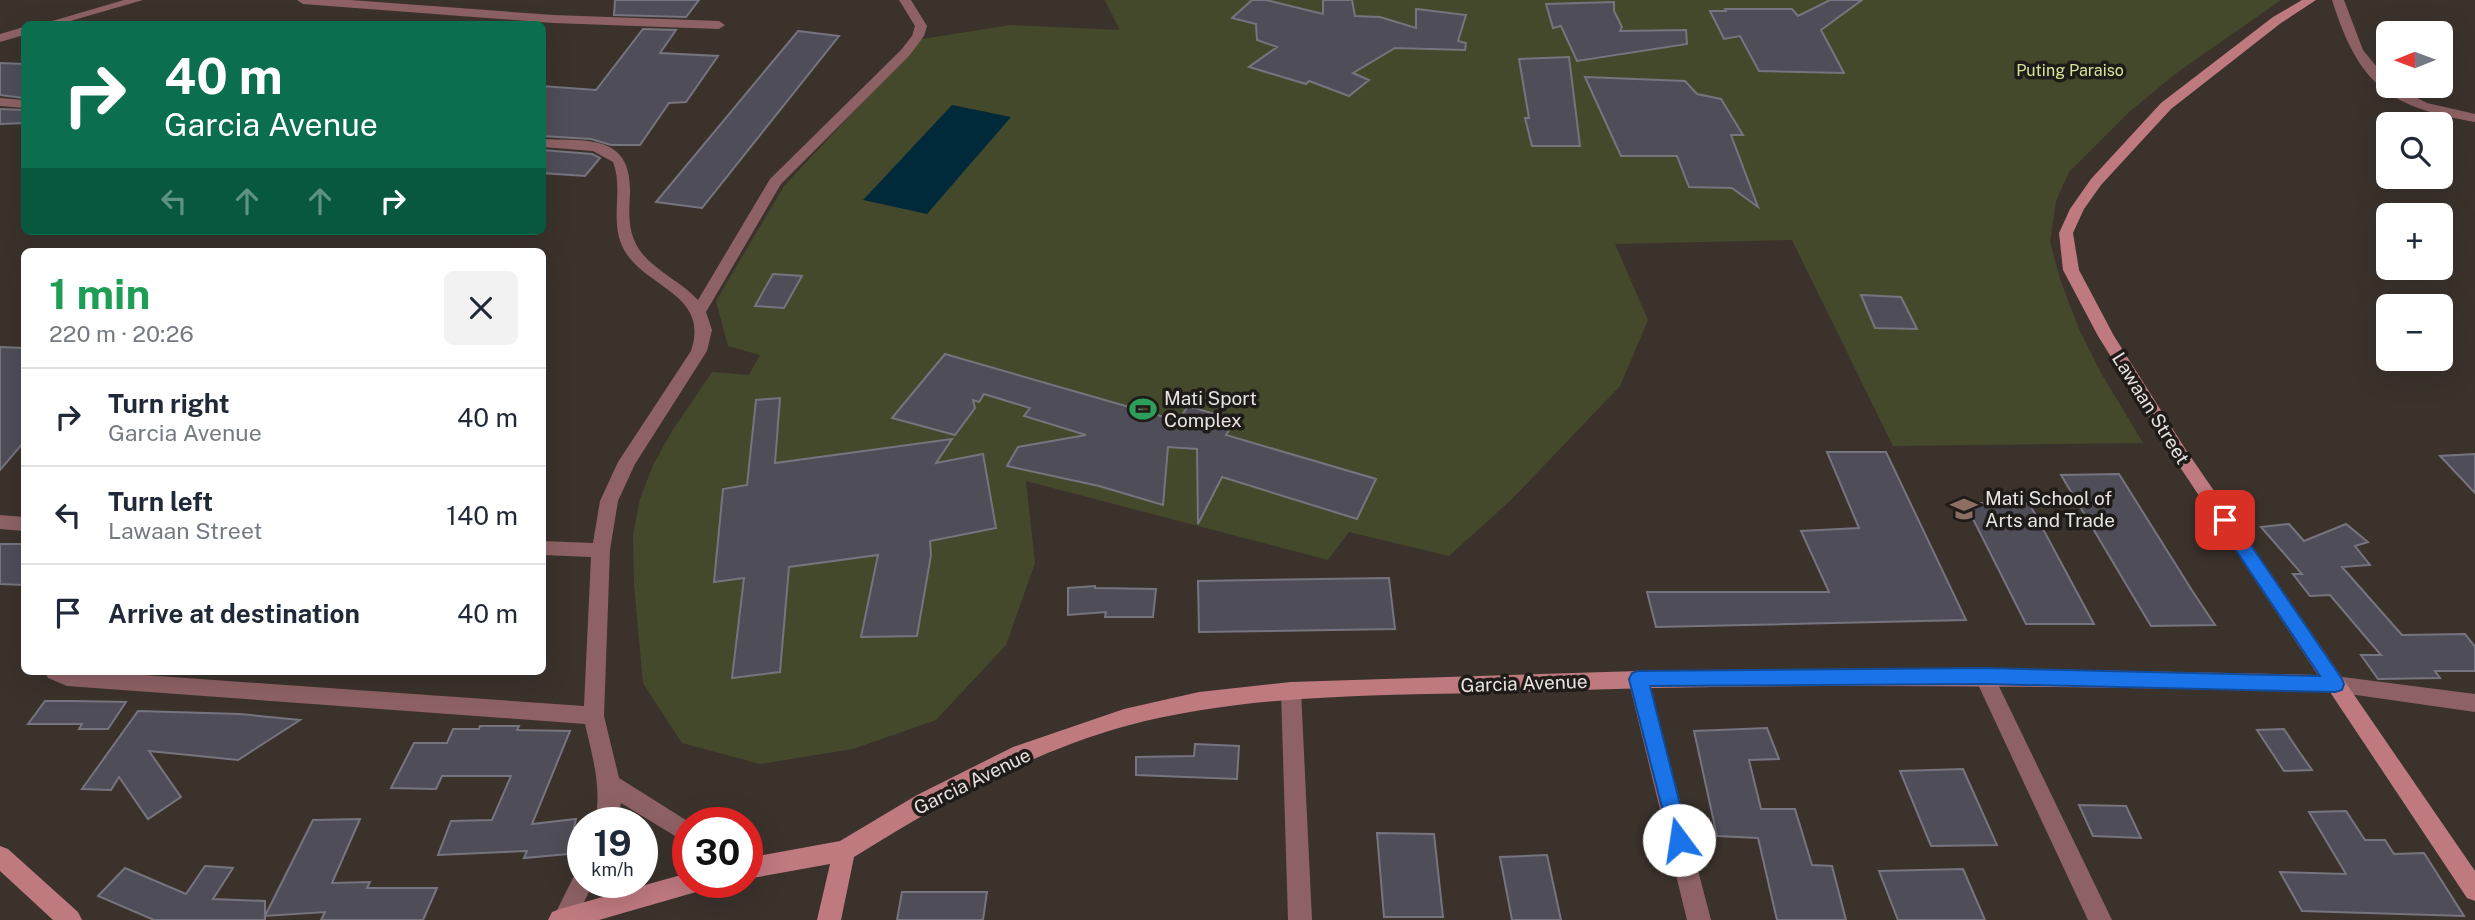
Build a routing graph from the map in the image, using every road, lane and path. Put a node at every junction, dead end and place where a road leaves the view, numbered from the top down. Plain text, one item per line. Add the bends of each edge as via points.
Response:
1 (137, 0) edge
2 (303, 0) edge
3 (905, 0) edge
4 (2310, 0) edge
5 (2338, 0) edge
6 (553, 19) junction
7 (59, 21) edge
8 (546, 25) edge
9 (719, 25) dead end
10 (21, 32) edge
11 (0, 38) edge
12 (0, 102) edge
13 (21, 104) edge
14 (2475, 118) edge
15 (546, 143) edge
16 (699, 311) junction
17 (0, 522) edge
18 (21, 524) edge
19 (546, 548) edge
20 (601, 550) junction
21 (61, 675) edge
22 (1984, 676) junction
23 (1638, 679) junction
24 (2335, 684) junction
25 (1291, 691) junction
26 (2475, 704) edge
27 (594, 716) junction
28 (609, 784) junction
29 (610, 807) edge
30 (672, 824) edge
31 (844, 851) junction
32 (0, 856) edge
33 (763, 863) edge
34 (672, 889) edge
35 (2475, 890) edge
36 (574, 898) edge
37 (70, 920) edge
38 (561, 920) edge
39 (829, 920) edge
40 (1300, 920) edge
41 (1699, 920) edge
42 (2100, 920) edge

1 - 7 street
2 - 6 street
3 - 16 street via 920,26 918,36 775,182
4 - 24 street, Lawaan Street via 2165,106 2096,182 2066,233 2071,270 2106,336
5 - 14 street via 2358,55 2375,80 2430,108
6 - 8 street
6 - 9 street
10 - 11 street
12 - 13 street
15 - 16 street via 586,146 618,159 622,225 632,252
16 - 20 street via 704,330 699,351 627,463 609,501
17 - 18 street
19 - 20 street
20 - 27 street
21 - 27 street
22 - 23 street, Garcia Avenue
22 - 24 street, Garcia Avenue
22 - 42 street
23 - 25 street, Garcia Avenue
23 - 41 street
24 - 26 street
24 - 35 street, Lawaan Street
25 - 31 street, Garcia Avenue via 1199,701 1136,715 1020,754 925,802
25 - 40 street
27 - 28 street
28 - 29 street
28 - 30 street
31 - 33 street, Garcia Avenue
31 - 39 street
32 - 37 street
34 - 38 street
36 - 38 street

